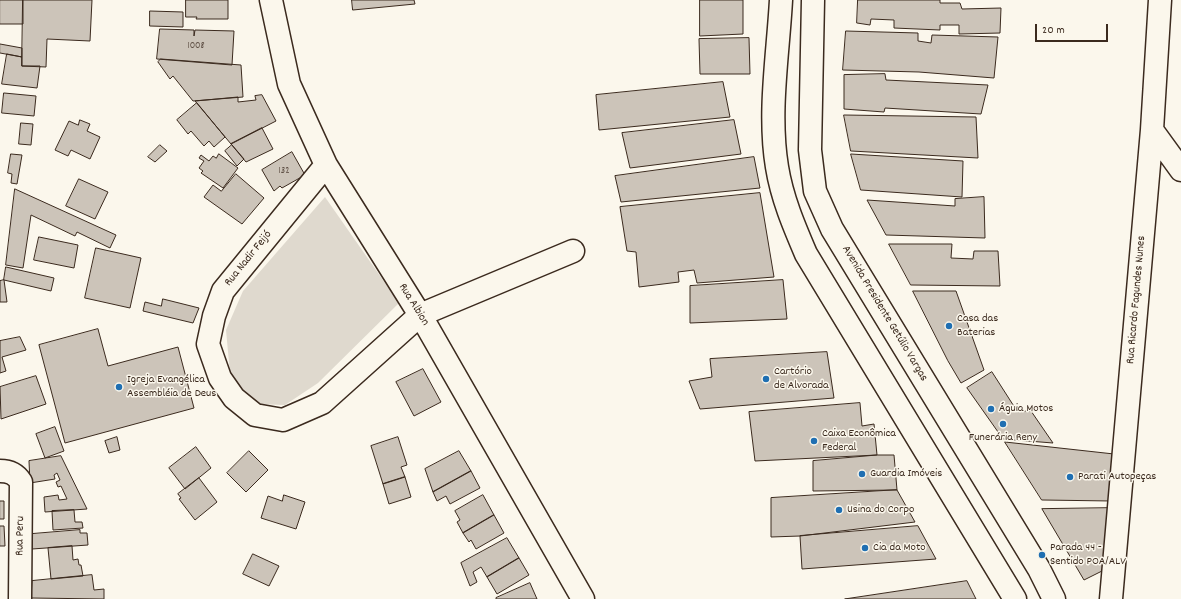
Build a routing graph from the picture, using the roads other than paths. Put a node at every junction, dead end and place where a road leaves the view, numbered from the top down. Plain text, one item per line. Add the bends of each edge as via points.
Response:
1 (271, 0) edge
2 (781, 0) edge
3 (813, 0) edge
4 (1160, 0) edge
5 (1152, 130) junction
6 (326, 165) junction
7 (1181, 170) edge
8 (573, 251) dead end
9 (420, 315) junction
10 (8, 473) edge
11 (20, 599) edge
12 (583, 599) edge
13 (1015, 599) edge
14 (1054, 599) edge
15 (1111, 599) edge

1 - 6 street, Rua Albion via 289,84
2 - 13 street via 773,122 777,167 787,209 806,254
3 - 14 street, Avenida Presidente Getúlio Vargas via 810,150 815,191 832,229 1039,569
4 - 5 street, Rua Ricardo Fagundes Nunes
5 - 7 street
5 - 15 street, Rua Ricardo Fagundes Nunes
6 - 9 street, Rua Albion
6 - 9 street, Rua Nadir Feijó via 223,291 208,344 220,378 234,398 255,415 283,420 322,403
8 - 9 street, Rua Nadir Feijó
9 - 12 street, Rua Albion
10 - 11 street, Rua Peru via 21,482

